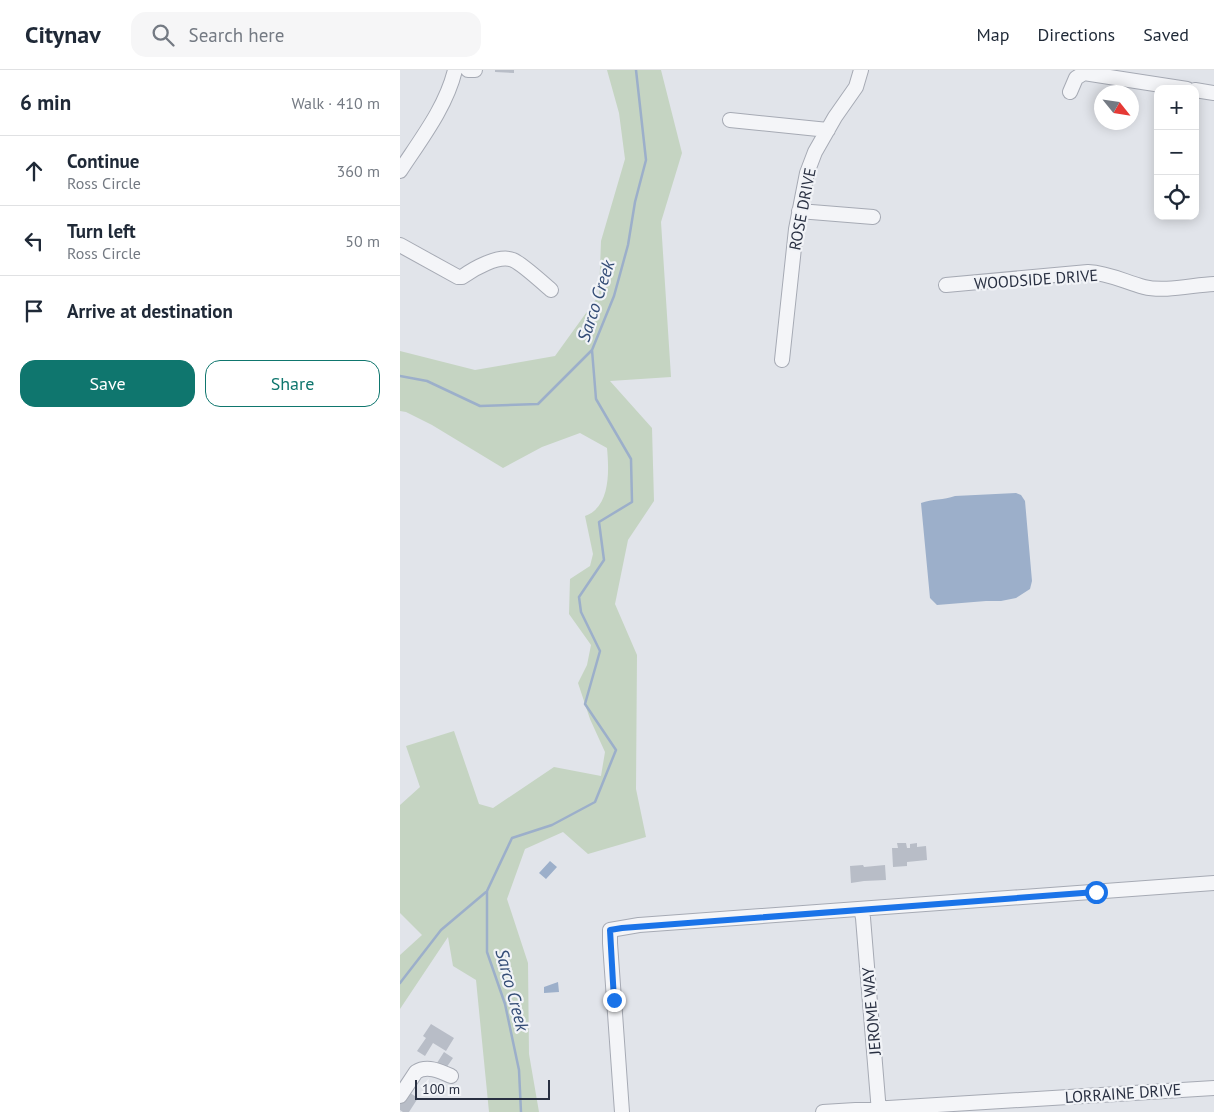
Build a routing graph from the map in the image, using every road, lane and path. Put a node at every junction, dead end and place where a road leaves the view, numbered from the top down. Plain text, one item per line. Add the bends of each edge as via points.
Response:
1 (455, 70) edge
2 (468, 70) edge
3 (475, 70) edge
4 (861, 70) edge
5 (1161, 85) edge
6 (1199, 91) edge
7 (1070, 92) dead end
8 (1214, 93) edge
9 (730, 120) dead end
10 (828, 130) junction
11 (400, 170) edge
12 (799, 211) junction
13 (872, 218) dead end
14 (400, 245) edge
15 (946, 284) dead end
16 (1214, 284) edge
17 (551, 290) dead end
18 (782, 360) dead end
19 (1214, 883) edge
20 (861, 909) junction
21 (450, 1076) dead end
22 (1214, 1088) edge
23 (400, 1096) edge
24 (879, 1111) edge
25 (622, 1112) edge
26 (823, 1112) edge

1 - 11 street via 437,114
2 - 3 street
4 - 10 street, ROSE DRIVE via 856,87
5 - 7 street via 1084,73 1076,78
6 - 8 street
9 - 10 street
10 - 12 street, ROSE DRIVE via 807,173
12 - 13 street
12 - 18 street, ROSE DRIVE
14 - 17 street via 458,277 486,263 513,260
15 - 16 street, WOODSIDE DRIVE via 1088,272 1102,273 1145,287
19 - 20 street
20 - 24 street, JEROME WAY
20 - 25 street via 639,925 610,930
21 - 23 street via 436,1070 420,1070
22 - 24 street, LORRAINE DRIVE
24 - 26 street, LORRAINE DRIVE

